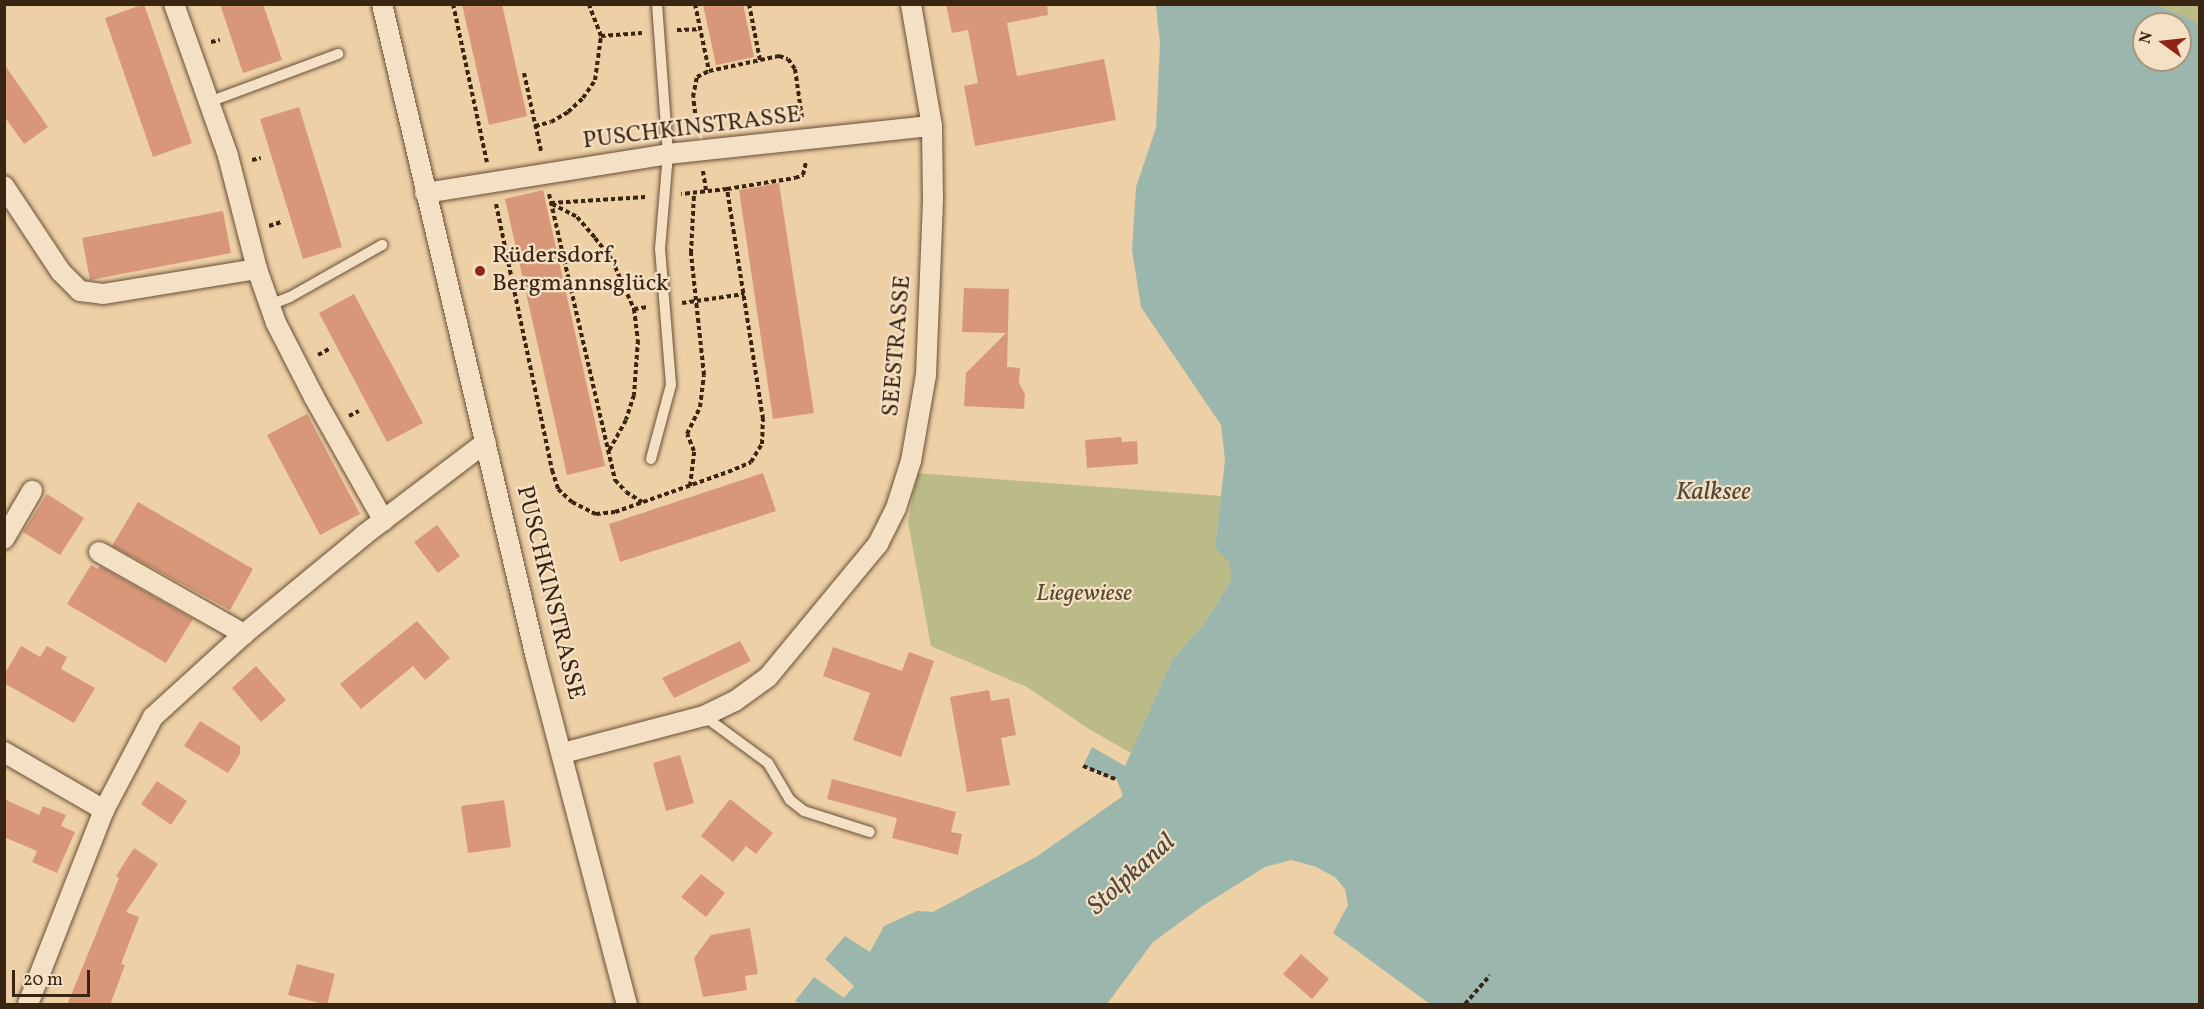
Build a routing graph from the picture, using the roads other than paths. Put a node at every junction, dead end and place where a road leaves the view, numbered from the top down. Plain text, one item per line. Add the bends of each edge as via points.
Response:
1 (174, 4) edge
2 (382, 4) edge
3 (657, 4) edge
4 (911, 4) edge
5 (338, 54) dead end
6 (209, 102) junction
7 (932, 126) junction
8 (668, 154) junction
9 (4, 186) edge
10 (424, 194) junction
11 (382, 245) dead end
12 (257, 269) junction
13 (270, 305) junction
14 (486, 442) junction
15 (651, 459) dead end
16 (33, 490) dead end
17 (384, 521) junction
18 (4, 540) edge
19 (99, 552) dead end
20 (244, 634) junction
21 (704, 716) junction
22 (4, 752) edge
23 (563, 753) junction
24 (104, 810) junction
25 (870, 832) dead end
26 (28, 1005) edge
27 (627, 1005) edge

1 - 6 street
2 - 10 street, PUSCHKINSTRASSE
3 - 8 lane
4 - 7 street, SEESTRASSE
5 - 6 lane
6 - 12 street via 228,156
7 - 8 street, PUSCHKINSTRASSE
7 - 21 street, SEESTRASSE via 926,375 911,461 896,508 878,544 768,677 735,701
8 - 10 street, PUSCHKINSTRASSE
8 - 15 lane via 660,249 671,385
9 - 12 street via 62,272 80,291 103,294
10 - 14 street, PUSCHKINSTRASSE
11 - 13 lane
12 - 13 street
13 - 17 street via 314,397
14 - 17 street
14 - 23 street, PUSCHKINSTRASSE via 536,658
16 - 18 street
17 - 20 street
19 - 20 street
20 - 24 street via 153,717
21 - 23 street, SEESTRASSE
21 - 25 lane via 768,763 790,800 804,811
22 - 24 street
23 - 27 street, PUSCHKINSTRASSE
24 - 26 street

